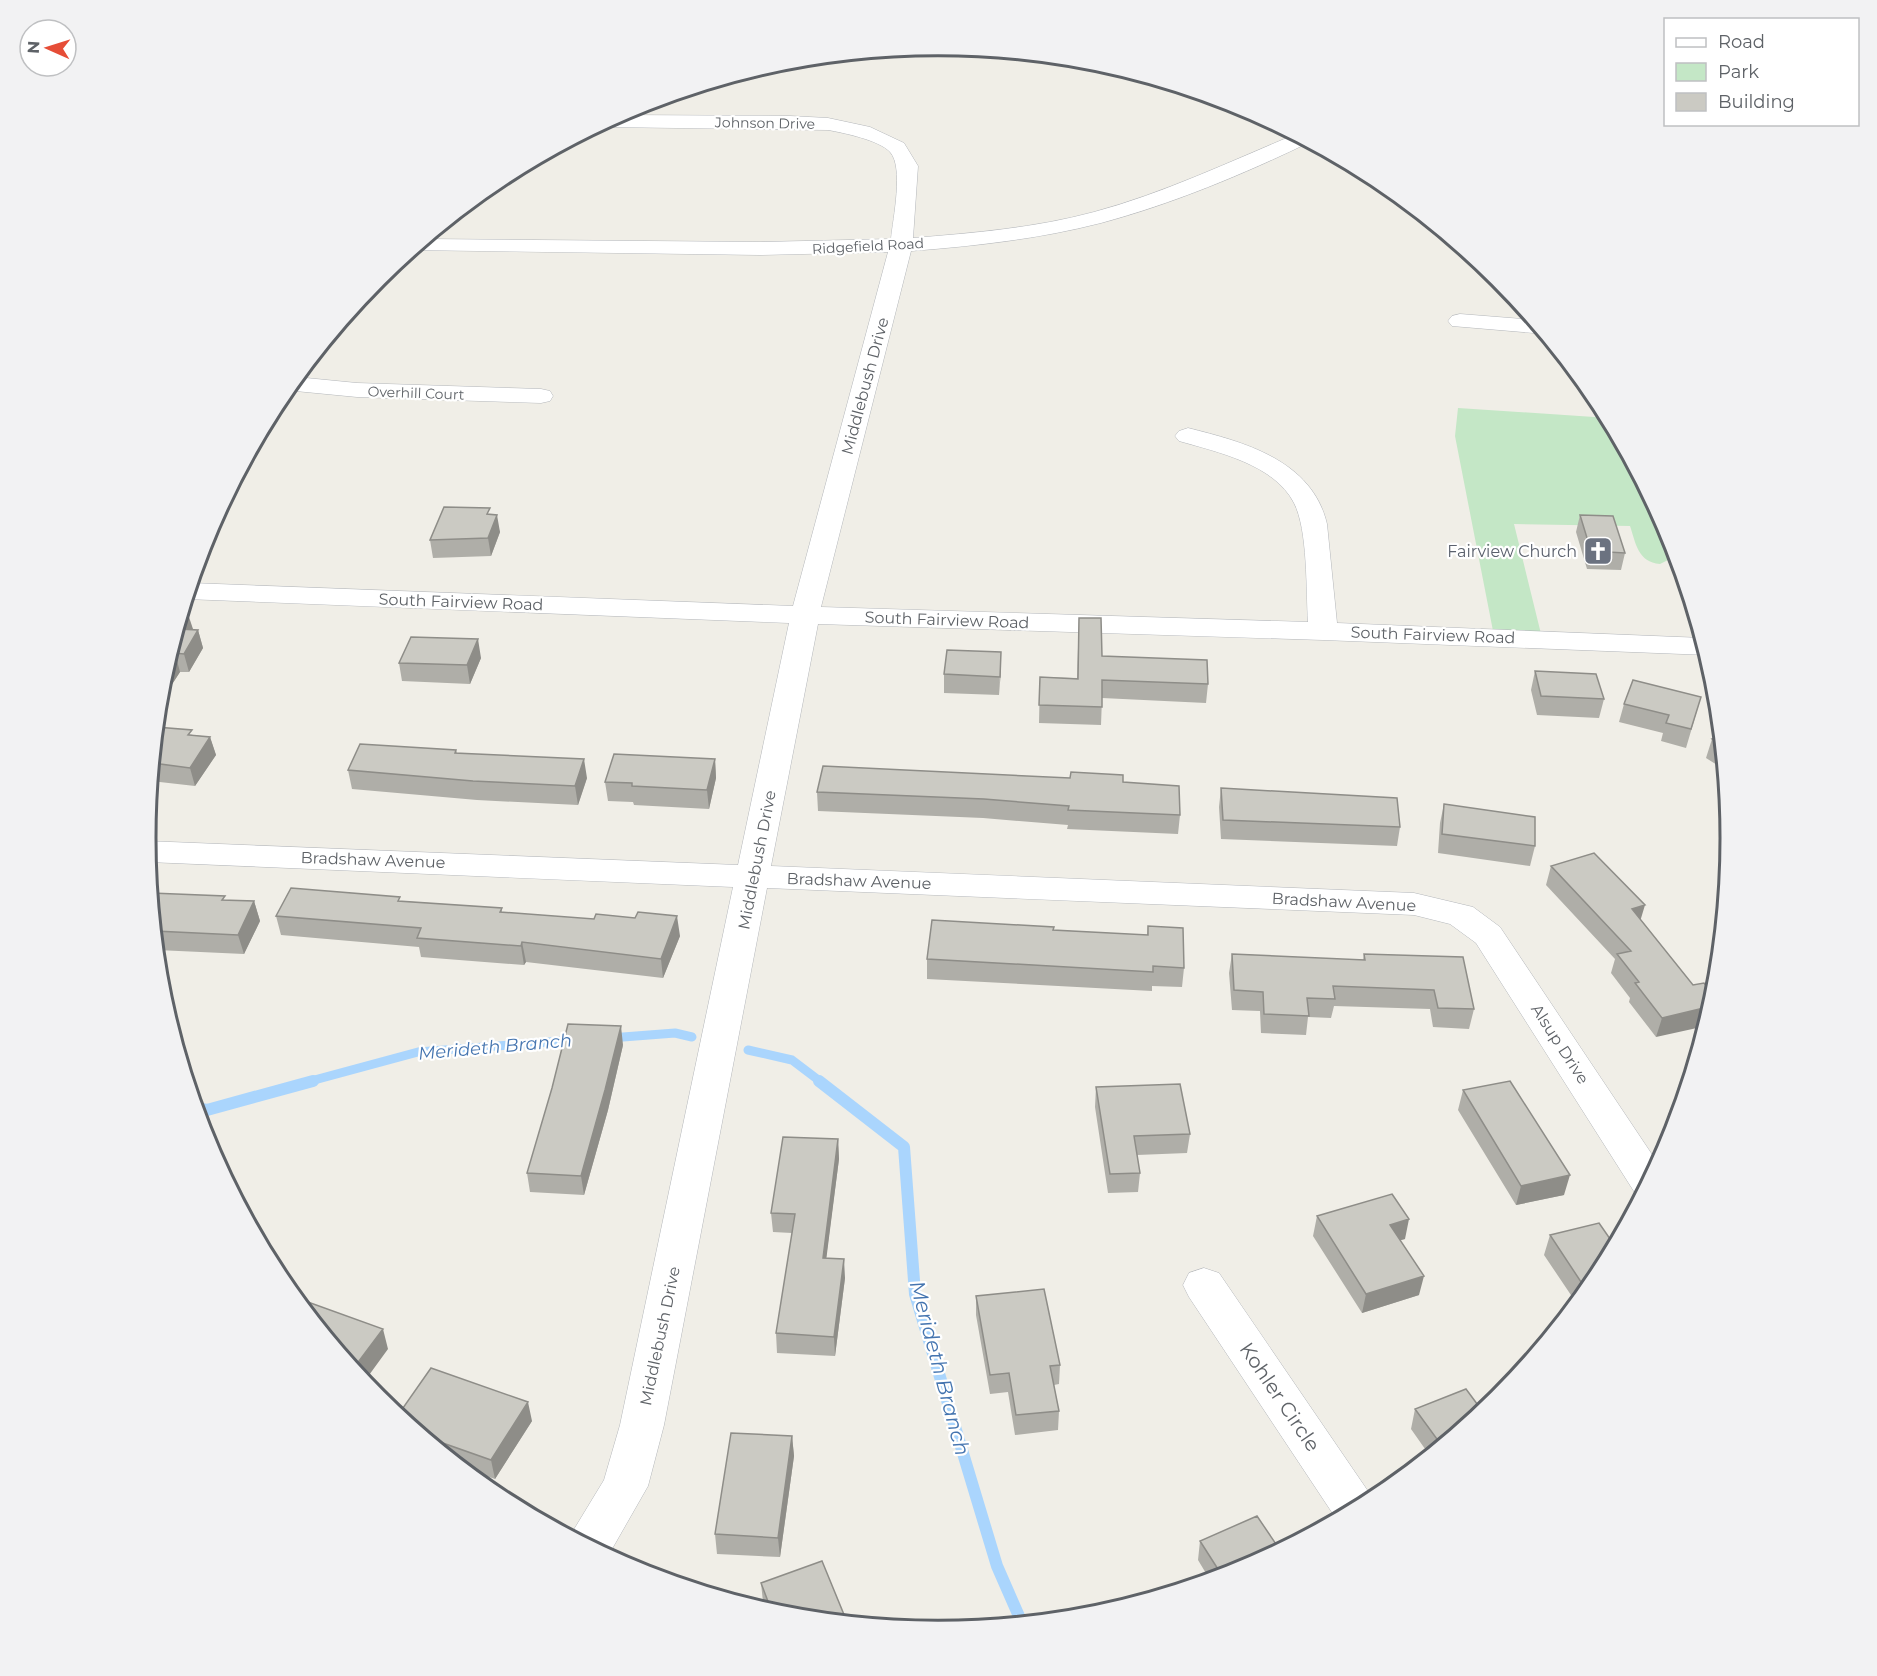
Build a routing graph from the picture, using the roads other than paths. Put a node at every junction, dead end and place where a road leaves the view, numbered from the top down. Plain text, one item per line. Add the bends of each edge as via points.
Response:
1 (625, 121) edge
2 (1295, 141) edge
3 (908, 166) joint
4 (428, 246) edge
5 (901, 246) junction
6 (1461, 321) dead end
7 (1531, 327) edge
8 (301, 385) edge
9 (541, 396) dead end
10 (1188, 436) dead end
11 (196, 591) edge
12 (805, 615) junction
13 (1323, 631) junction
14 (1697, 647) edge
15 (157, 851) edge
16 (754, 876) junction
17 (1461, 915) joint
18 (1644, 1175) edge
19 (1204, 1285) dead end
20 (1351, 1503) edge
21 (592, 1540) edge

1 - 3 street, Johnson Drive via 828,124 863,131 897,147
2 - 5 street, Ridgefield Road via 1178,192 1095,218 998,236
3 - 5 street, Middlebush Drive
4 - 5 street, Ridgefield Road
5 - 12 street, Middlebush Drive
6 - 7 street
8 - 9 street, Overhill Court
10 - 13 street via 1238,449 1278,469 1307,501 1315,539
11 - 12 street, South Fairview Road
12 - 13 street, South Fairview Road
12 - 16 street, Middlebush Drive
13 - 14 street, South Fairview Road
15 - 16 street, Bradshaw Avenue
16 - 17 street, Bradshaw Avenue via 1414,904
16 - 21 street, Middlebush Drive via 642,1425 625,1486
17 - 18 street, Alsup Drive via 1488,935
19 - 20 street, Kohler Circle

